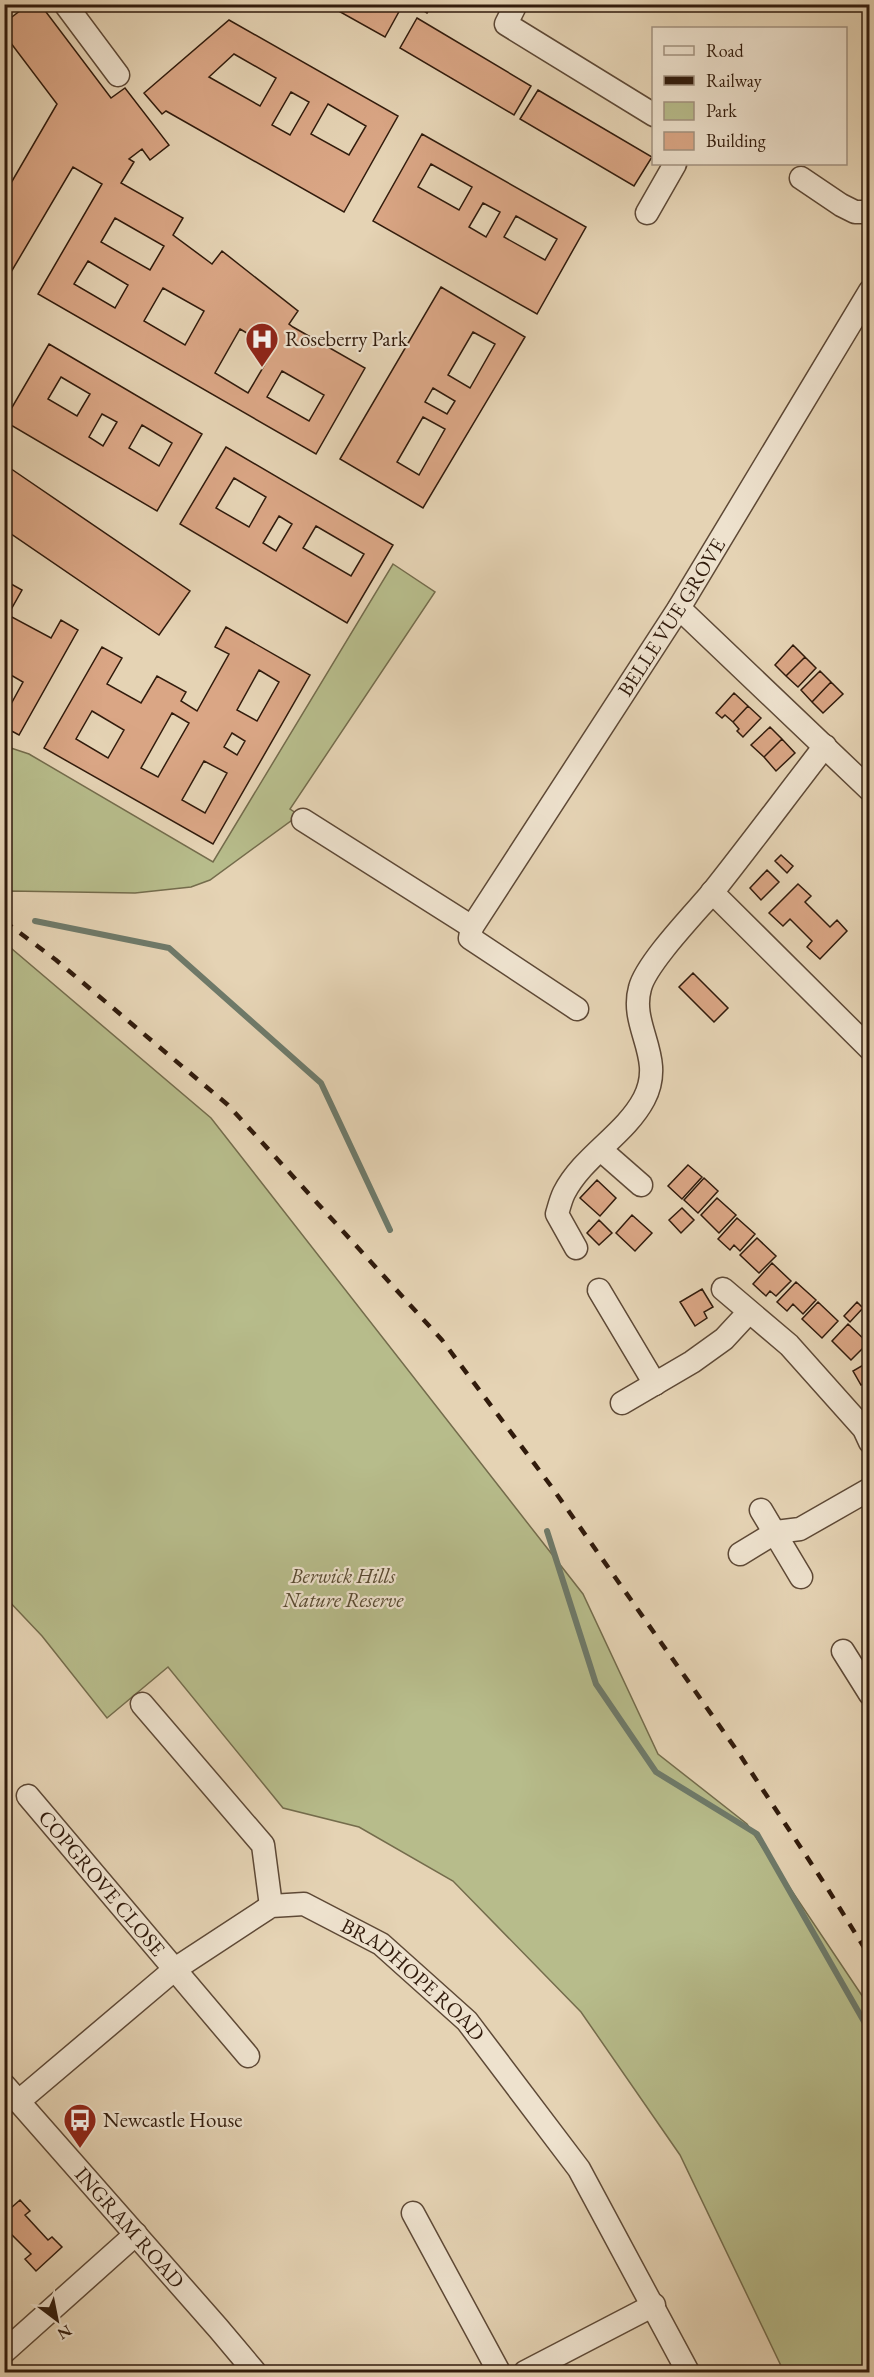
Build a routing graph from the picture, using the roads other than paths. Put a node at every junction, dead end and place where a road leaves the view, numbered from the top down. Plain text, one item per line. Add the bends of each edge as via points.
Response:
1 (65, 4) edge
2 (516, 4) edge
3 (118, 75) dead end
4 (652, 114) edge
5 (674, 165) edge
6 (801, 178) dead end
7 (870, 212) edge
8 (647, 213) dead end
9 (870, 291) edge
10 (679, 608) junction
11 (825, 746) junction
12 (870, 790) edge
13 (303, 820) dead end
14 (712, 892) junction
15 (471, 933) junction
16 (577, 1009) dead end
17 (870, 1049) edge
18 (602, 1150) junction
19 (641, 1185) dead end
20 (576, 1248) dead end
21 (723, 1289) dead end
22 (599, 1290) dead end
23 (749, 1312) junction
24 (655, 1384) junction
25 (622, 1403) dead end
26 (870, 1442) edge
27 (870, 1489) edge
28 (761, 1510) dead end
29 (776, 1533) junction
30 (740, 1554) dead end
31 (801, 1578) dead end
32 (843, 1651) dead end
33 (870, 1694) edge
34 (142, 1704) dead end
35 (28, 1796) dead end
36 (271, 1906) junction
37 (175, 1969) junction
38 (248, 2056) dead end
39 (12, 2093) edge
40 (413, 2213) dead end
41 (136, 2234) junction
42 (654, 2305) junction
43 (4, 2352) edge
44 (255, 2373) edge
45 (499, 2373) edge
46 (525, 2373) edge
47 (688, 2373) edge

1 - 3 street
2 - 4 street via 506,24
5 - 8 street
6 - 7 street via 855,212
9 - 10 street, BELLE VUE GROVE
10 - 11 street
10 - 15 street, BELLE VUE GROVE
11 - 12 street
11 - 14 street
13 - 15 street
14 - 17 street
14 - 18 street via 648,970 640,987 637,1004 651,1054 650,1084 643,1100
15 - 16 street
18 - 19 street
18 - 20 street via 564,1192 557,1214
21 - 23 street
22 - 24 street
23 - 24 street via 724,1339
23 - 26 street via 789,1345 864,1429
24 - 25 street
27 - 29 street via 800,1529
28 - 29 street
29 - 30 street
29 - 31 street
32 - 33 street
34 - 36 street via 263,1845
35 - 37 street, COPGROVE CLOSE
36 - 37 street, BRADHOPE ROAD
36 - 42 street, BRADHOPE ROAD via 304,1904 381,1944 467,2021 579,2169
37 - 38 street, COPGROVE CLOSE
37 - 39 street, BRADHOPE ROAD
39 - 41 street, INGRAM ROAD
40 - 45 street
41 - 43 street
41 - 44 street, INGRAM ROAD
42 - 46 street
42 - 47 street, BRADHOPE ROAD

